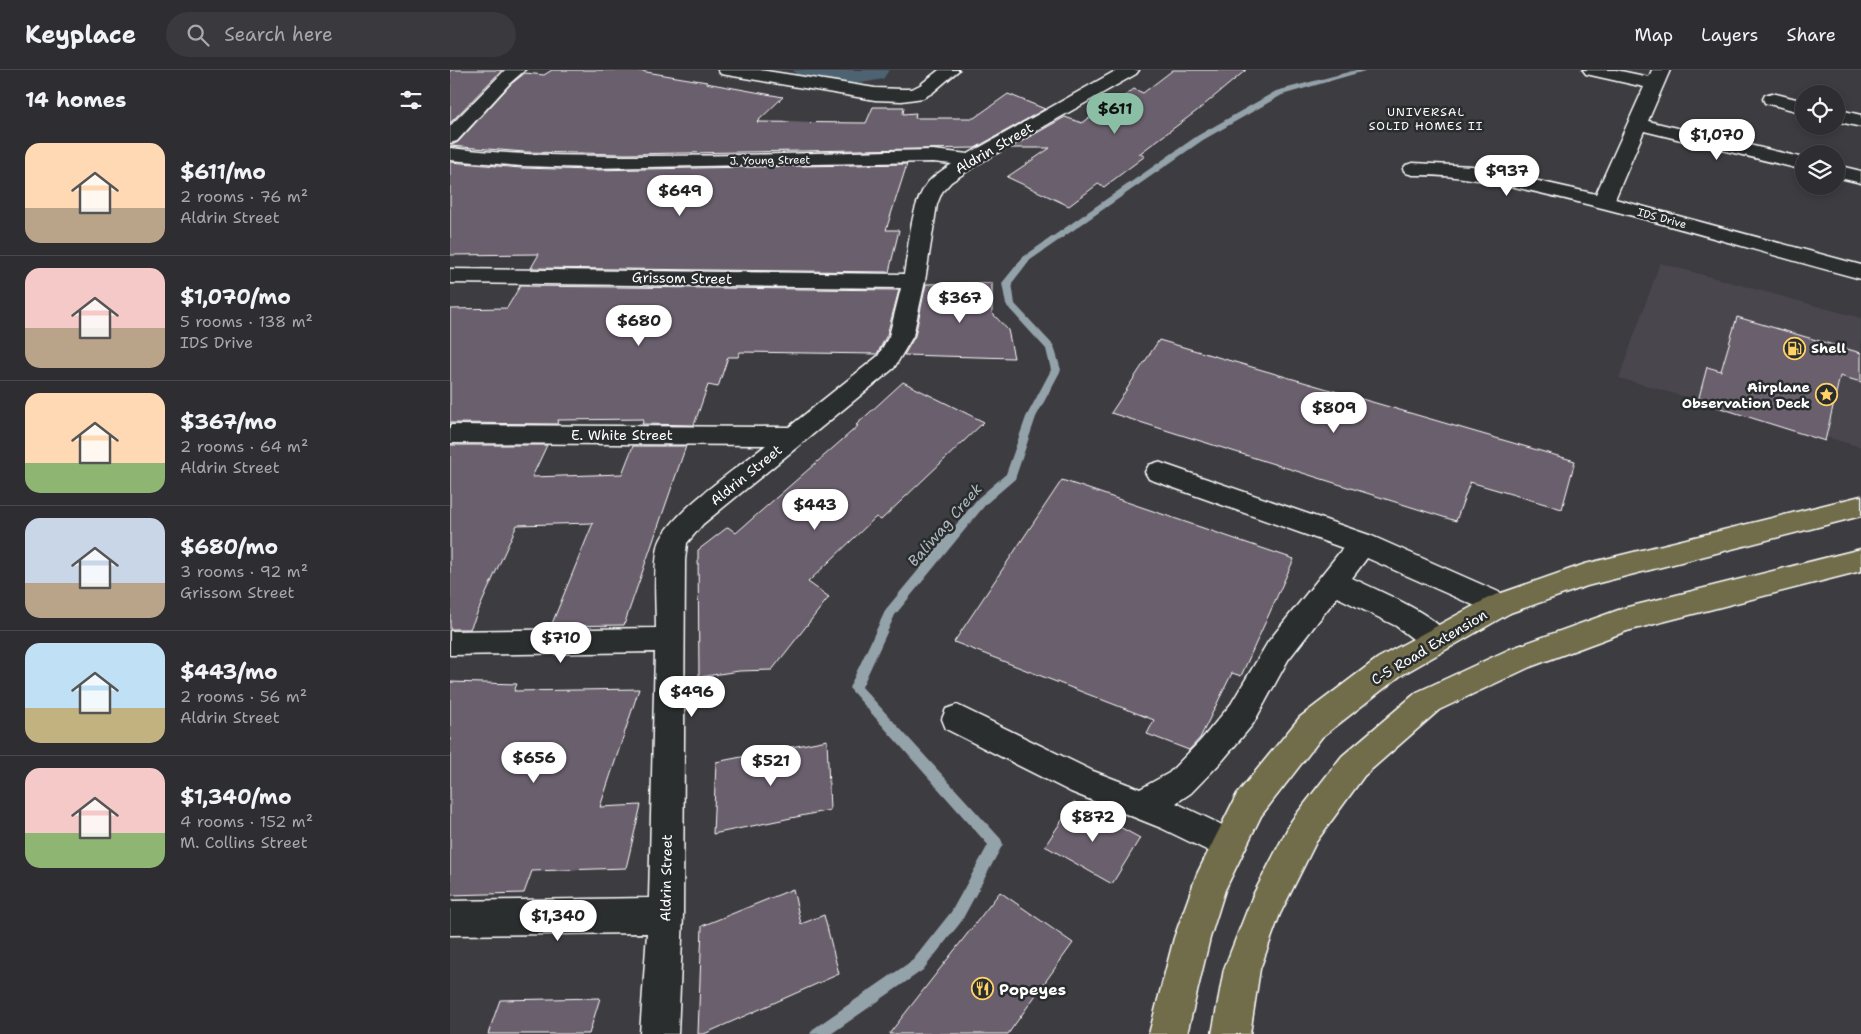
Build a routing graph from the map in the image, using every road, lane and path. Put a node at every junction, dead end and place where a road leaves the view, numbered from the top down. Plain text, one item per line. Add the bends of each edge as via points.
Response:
1 (516, 70) edge
2 (727, 70) edge
3 (950, 70) edge
4 (1130, 70) edge
5 (1592, 70) edge
6 (1658, 77) edge
7 (1772, 99) dead end
8 (1795, 105) edge
9 (1845, 117) edge
10 (1861, 121) edge
11 (1637, 124) junction
12 (450, 136) edge
13 (450, 154) edge
14 (970, 160) junction
15 (1795, 162) edge
16 (1413, 169) dead end
17 (1845, 173) edge
18 (1861, 177) edge
19 (1603, 202) junction
20 (1861, 272) edge
21 (450, 276) edge
22 (914, 281) junction
23 (450, 434) edge
24 (794, 436) junction
25 (1158, 472) dead end
26 (1861, 506) edge
27 (1362, 544) junction
28 (1861, 560) edge
29 (1333, 582) junction
30 (1500, 605) junction
31 (671, 640) junction
32 (1436, 640) junction
33 (450, 643) edge
34 (957, 719) dead end
35 (1142, 805) junction
36 (1230, 846) junction
37 (666, 916) junction
38 (450, 918) edge
39 (659, 1034) edge
40 (1168, 1034) edge
41 (1231, 1034) edge

1 - 12 street
2 - 3 street via 875,94 902,95 926,89
4 - 14 street, Aldrin Street
5 - 6 street
6 - 11 street
7 - 8 street
9 - 10 street
11 - 15 street
11 - 19 street
13 - 14 street, J. Young Street via 485,159 569,162 933,156
14 - 22 street, Aldrin Street via 933,190 927,204
16 - 19 street, IDS Drive via 1459,169
17 - 18 street
19 - 20 street, IDS Drive
21 - 22 street, Grissom Street
22 - 24 street, Aldrin Street via 901,336 886,362
23 - 24 street, E. White Street
24 - 31 street, Aldrin Street via 694,517 676,537 671,560
25 - 27 street
26 - 30 main road, C-5 Road Extension via 1585,575
27 - 29 street
27 - 30 street
28 - 41 main road via 1624,620 1520,658 1428,701 1353,766 1304,831 1265,907 1242,969
29 - 32 street via 1406,618
29 - 35 street via 1278,651 1242,714 1212,750 1180,782
30 - 32 main road, C-5 Road Extension
31 - 33 street
31 - 37 street, Aldrin Street
32 - 36 main road, C-5 Road Extension via 1390,667 1311,727 1250,806
34 - 35 street via 1082,782
35 - 36 street
36 - 40 main road, C-5 Road Extension via 1208,886
37 - 38 street
37 - 39 street, Aldrin Street

